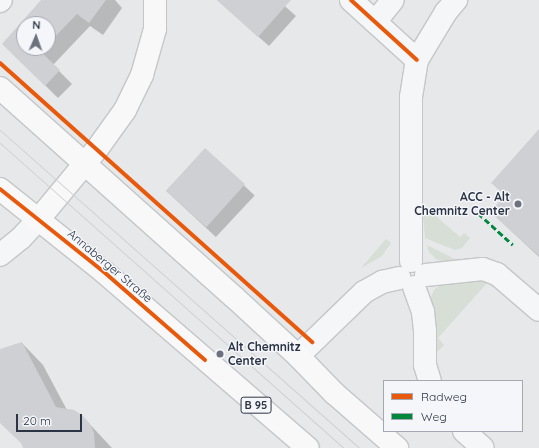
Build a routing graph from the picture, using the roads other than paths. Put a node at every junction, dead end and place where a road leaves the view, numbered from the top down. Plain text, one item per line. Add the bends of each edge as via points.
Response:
1 (156, 0) edge
2 (351, 0) edge
3 (393, 0) edge
4 (456, 0) edge
5 (375, 22) junction
6 (418, 60) junction
7 (0, 88) edge
8 (85, 163) junction
9 (0, 189) edge
10 (38, 220) junction
11 (0, 255) edge
12 (413, 275) junction
13 (539, 310) edge
14 (298, 356) junction
15 (430, 380) edge
16 (465, 432) edge
17 (308, 448) edge
18 (396, 448) edge
19 (483, 448) edge

1 - 8 main road via 155,29 142,75 119,119
2 - 5 street
3 - 5 street
4 - 6 street via 446,12
5 - 6 street
6 - 12 street via 411,97
7 - 8 main road
8 - 10 main road
8 - 14 main road
9 - 10 main road, Annaberger Straße / B 95
10 - 11 street
10 - 17 main road, Annaberger Straße / B 95 via 104,272
12 - 13 street via 483,269 497,274
12 - 14 street via 382,282 364,292
12 - 15 street via 423,312 425,365
14 - 18 main road via 334,393
16 - 19 street

